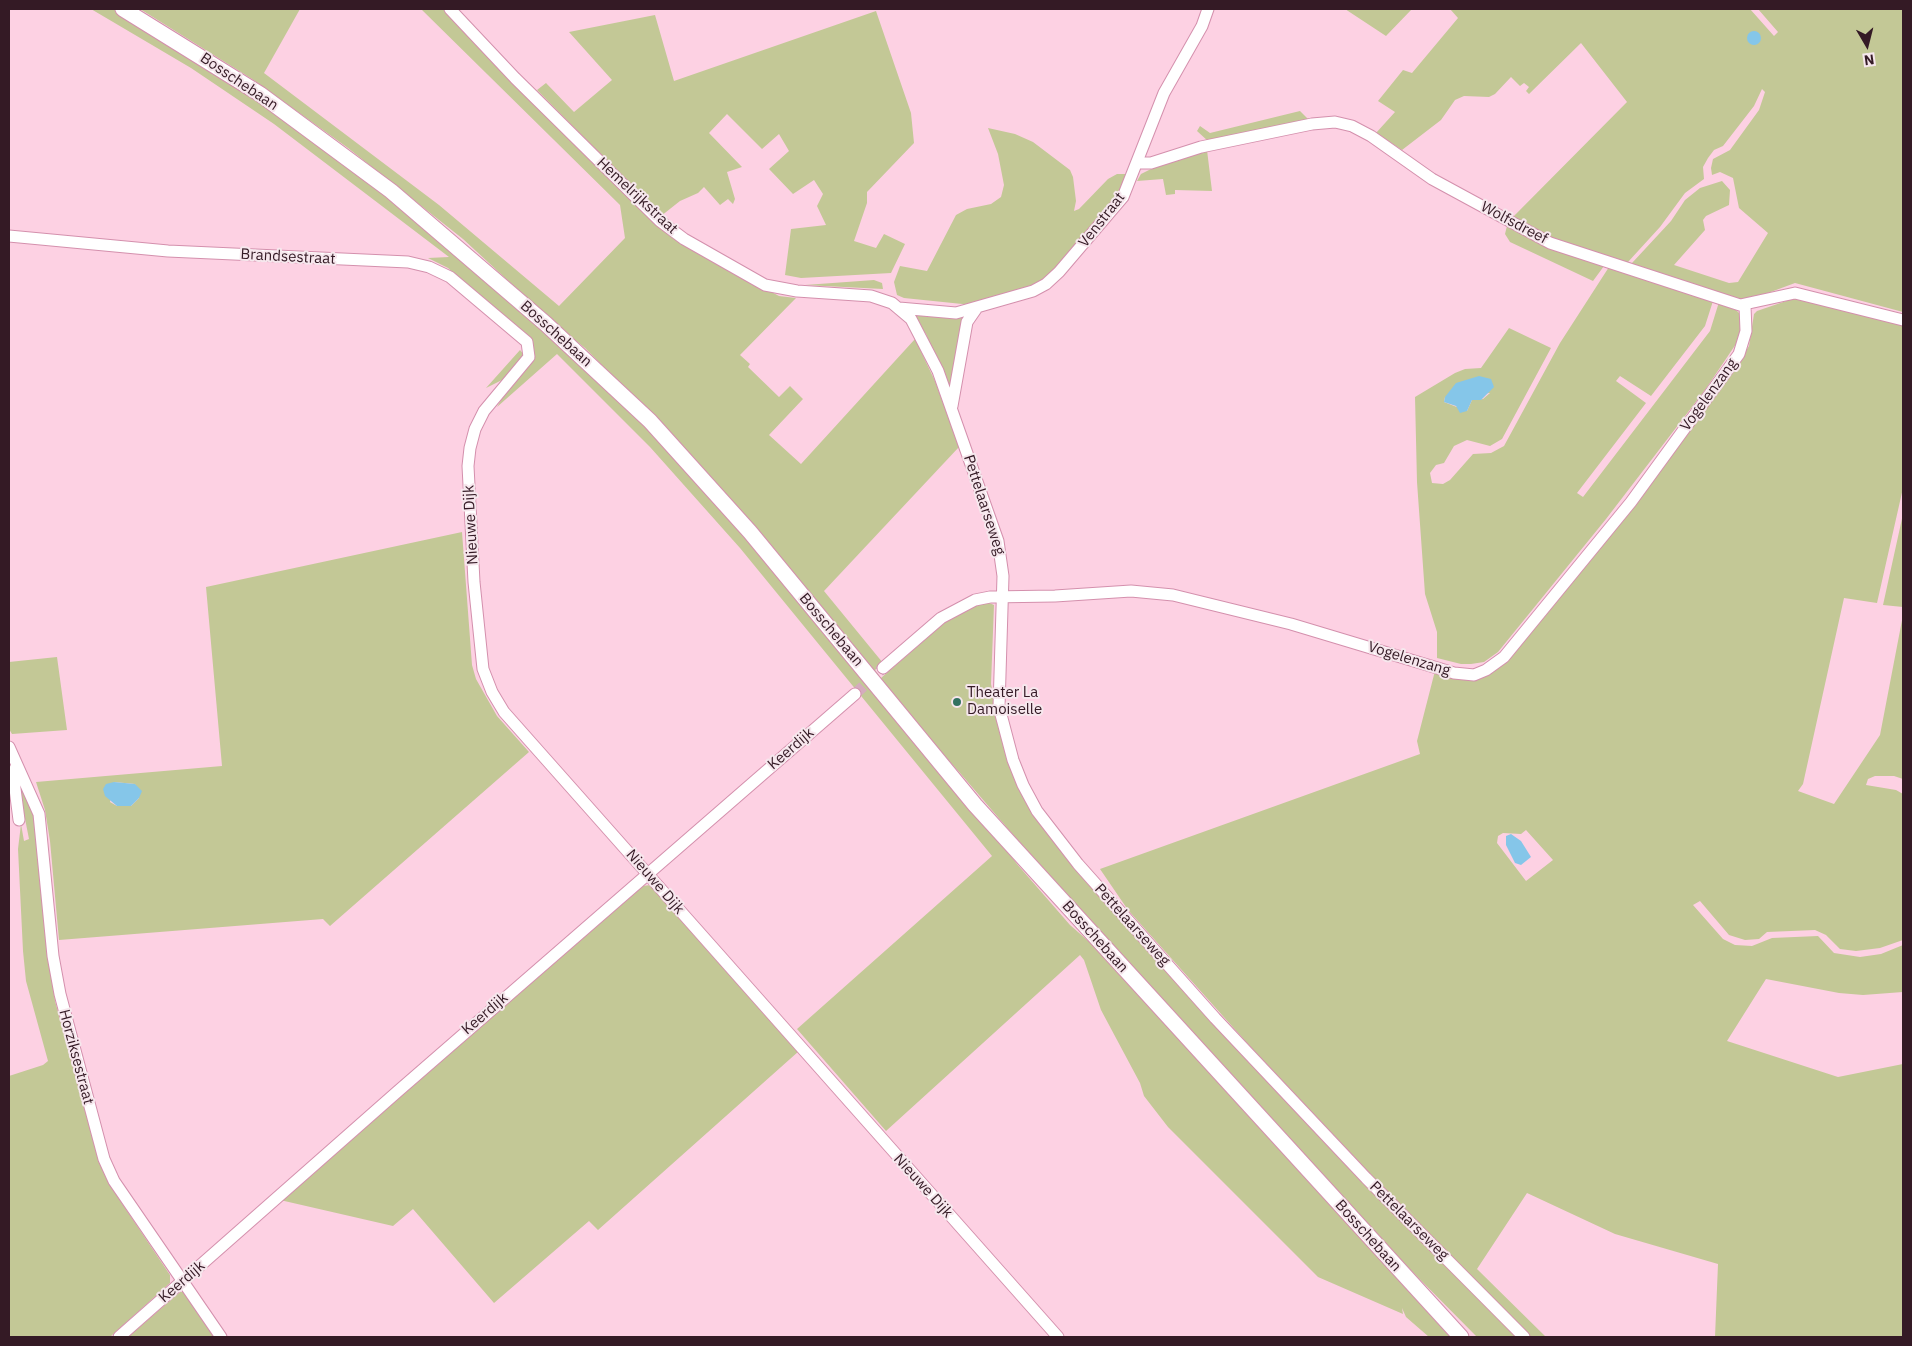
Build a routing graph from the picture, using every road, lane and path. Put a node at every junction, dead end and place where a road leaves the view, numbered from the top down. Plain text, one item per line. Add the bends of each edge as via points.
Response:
1 (123, 9) edge
2 (450, 9) edge
3 (1208, 9) edge
4 (1138, 163) junction
5 (9, 236) edge
6 (1745, 306) junction
7 (899, 308) junction
8 (976, 309) junction
9 (1903, 320) edge
10 (529, 357) joint
11 (951, 407) junction
12 (1003, 597) junction
13 (883, 668) tunnel mouth
14 (855, 694) tunnel mouth
15 (9, 747) edge
16 (17, 765) junction
17 (19, 820) dead end
18 (647, 873) junction
19 (182, 1282) junction
20 (119, 1337) edge
21 (221, 1337) edge
22 (1058, 1337) edge
23 (1461, 1337) edge
24 (1524, 1337) edge

1 - 23 main road, Bosschebaan via 260,94 390,191 546,324 650,421 750,532 976,805
2 - 7 street, Hemelrijkstraat via 660,221 684,239 765,285 797,291 872,296 892,302
3 - 4 street, Venstraat via 1202,26 1164,93
4 - 6 street, Wolfsdreef via 1156,162 1201,147 1312,124 1335,122 1352,126 1432,179 1550,243
4 - 8 street, Venstraat via 1123,197 1059,272 1033,291
5 - 10 street, Brandsestraat via 168,251 408,262 429,267 450,278 527,342
6 - 9 street via 1781,294 1795,293
6 - 12 street, Vogelenzang via 1746,331 1740,354 1631,502 1504,656 1474,675 1454,673 1291,624 1172,595 1131,591
7 - 8 street, Venstraat via 956,313
7 - 11 street, Pettelaarseweg via 918,329
8 - 11 street, Pettelaarseweg via 967,322
10 - 18 street, Nieuwe Dijk via 484,411 470,448 468,466 474,582 483,669 504,712
11 - 12 street, Pettelaarseweg via 998,541
12 - 13 street via 975,600 957,608
12 - 24 street, Pettelaarseweg via 999,707 1022,785 1054,835 1284,1092
14 - 18 street, Keerdijk
15 - 16 street, Horziksestraat
16 - 17 street via 13,773
16 - 19 street, Horziksestraat via 39,814 53,956 60,994 104,1159 114,1181
18 - 19 street, Keerdijk
18 - 22 street, Nieuwe Dijk
19 - 20 street, Keerdijk
19 - 21 street, Horziksestraat

